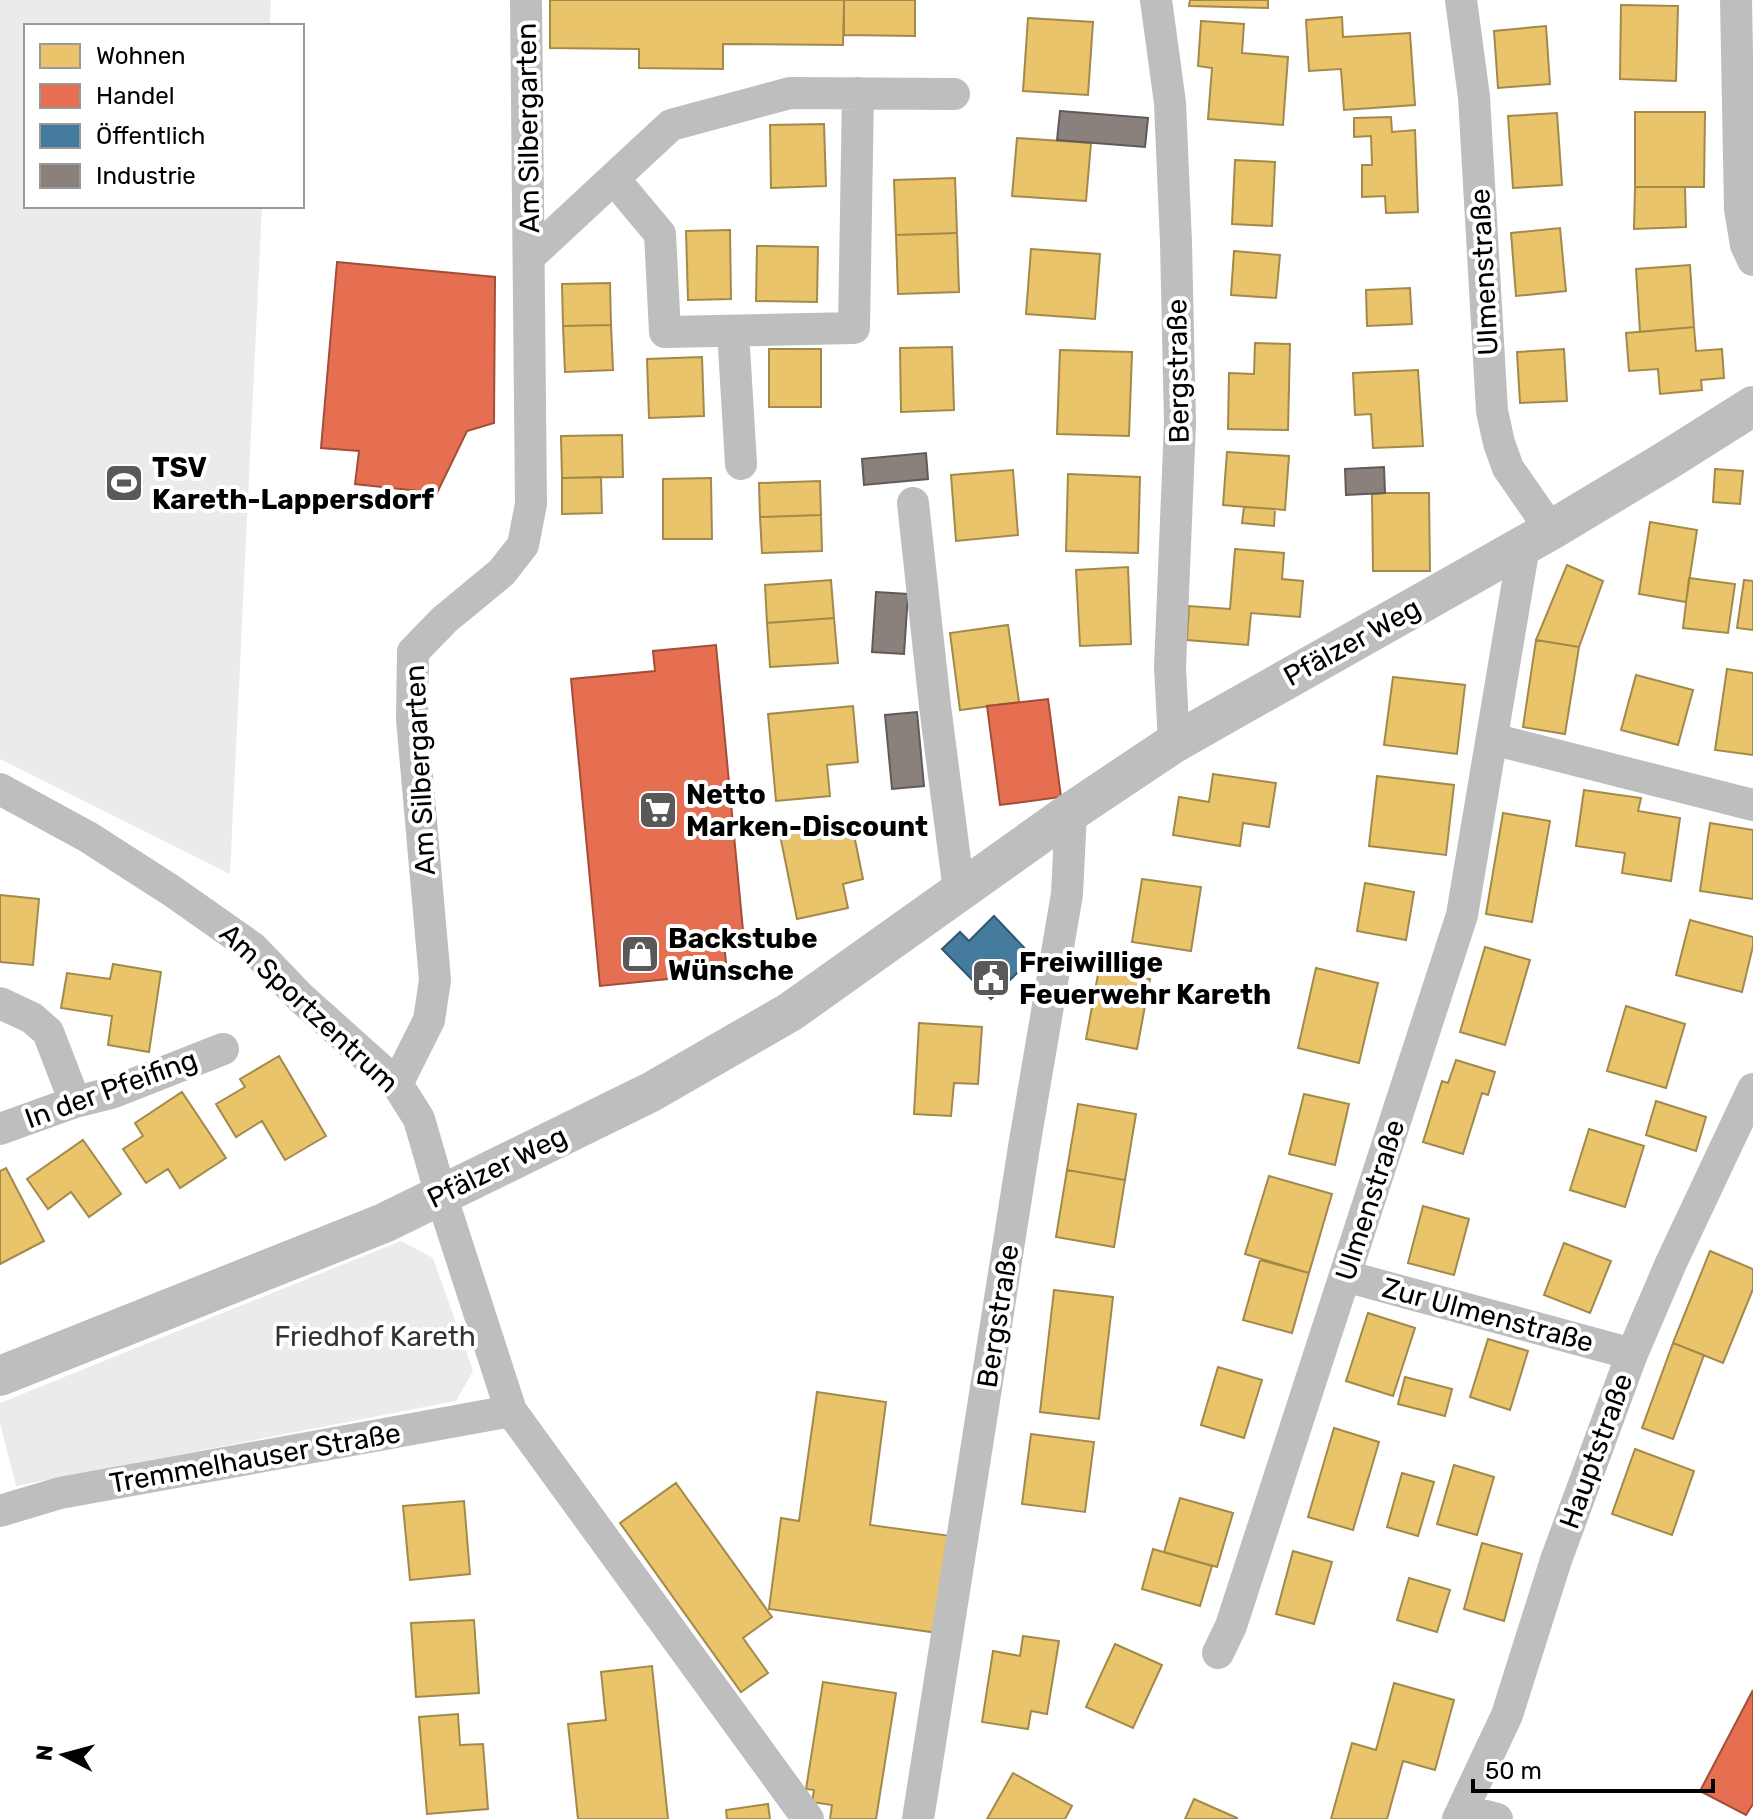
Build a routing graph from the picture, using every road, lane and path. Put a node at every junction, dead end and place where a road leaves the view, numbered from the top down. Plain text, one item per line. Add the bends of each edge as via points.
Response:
1 (526, 0) edge
2 (1156, 0) edge
3 (1461, 0) edge
4 (1736, 0) edge
5 (858, 93) junction
6 (954, 94) dead end
7 (614, 179) junction
8 (530, 256) junction
9 (1753, 260) edge
10 (733, 331) junction
11 (1753, 406) edge
12 (741, 464) dead end
13 (913, 503) dead end
14 (1537, 538) junction
15 (1492, 739) junction
16 (1174, 743) junction
17 (0, 789) edge
18 (1753, 805) edge
19 (1071, 812) junction
20 (959, 891) junction
21 (0, 1003) edge
22 (223, 1049) dead end
23 (397, 1084) junction
24 (1753, 1089) edge
25 (75, 1102) junction
26 (0, 1129) edge
27 (441, 1195) junction
28 (1345, 1276) junction
29 (1632, 1354) junction
30 (0, 1376) edge
31 (511, 1411) junction
32 (0, 1511) edge
33 (1218, 1653) dead end
34 (1461, 1815) edge
35 (808, 1819) edge
36 (918, 1819) edge
37 (1497, 1819) edge

1 - 8 street, Am Silbergarten
2 - 16 street, Bergstraße via 1170,103 1176,243 1180,423 1170,667
3 - 14 street, Ulmenstraße via 1474,97 1492,411 1499,443
4 - 9 street via 1740,209
5 - 6 street, Am Silbergarten
5 - 7 street, Am Silbergarten via 790,93 671,125
5 - 10 street via 854,328
7 - 8 street, Am Silbergarten
7 - 10 street via 660,234 665,332
8 - 23 street, Am Silbergarten via 531,504 523,545 502,572 413,652 412,719 435,980 429,1020
10 - 12 street
11 - 14 street, Pfälzer Weg
13 - 20 street
14 - 15 street, Ulmenstraße
14 - 16 street, Pfälzer Weg
15 - 18 street
15 - 28 street, Ulmenstraße via 1462,915
16 - 19 street, Pfälzer Weg
17 - 23 street, Am Sportzentrum via 88,837 253,948
19 - 20 street, Pfälzer Weg
19 - 36 street, Bergstraße via 1067,894
20 - 27 street, Pfälzer Weg via 790,1012 651,1092
21 - 25 street via 48,1032
22 - 25 street, In der Pfeifing
23 - 27 street, Am Sportzentrum via 419,1119
24 - 29 street, Hauptstraße
25 - 26 street, In der Pfeifing
27 - 30 street, Pfälzer Weg via 384,1223
27 - 31 street
28 - 29 street, Zur Ulmenstraße
28 - 33 street, Ulmenstraße
29 - 34 street, Hauptstraße via 1556,1560 1507,1715
31 - 32 street, Tremmelhauser Straße via 60,1493
31 - 35 street
34 - 37 street

